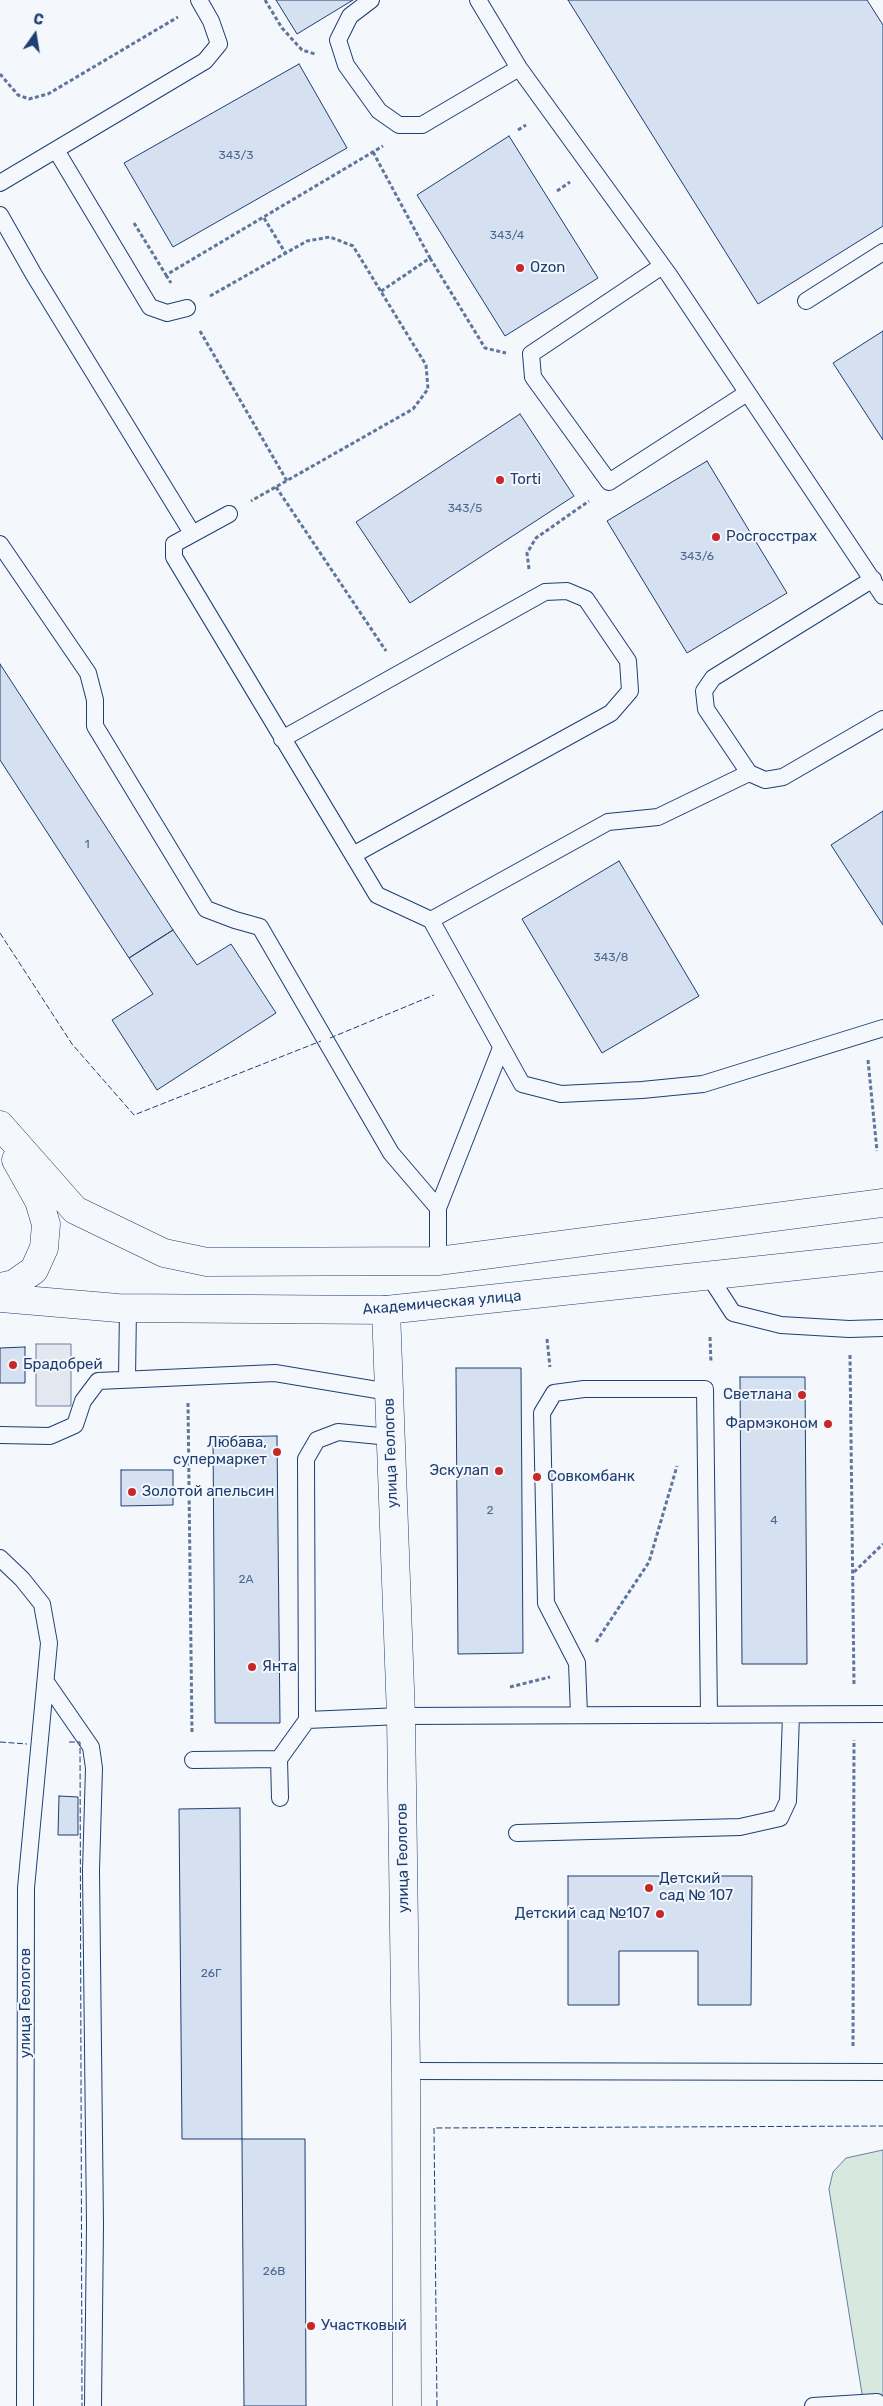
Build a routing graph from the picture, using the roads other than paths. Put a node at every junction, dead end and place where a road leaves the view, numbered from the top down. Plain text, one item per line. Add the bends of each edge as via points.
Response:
1 (371, 0) edge
2 (478, 0) edge
3 (200, 2) edge
4 (519, 68) junction
5 (56, 150) junction
6 (0, 183) edge
7 (0, 215) edge
8 (883, 252) edge
9 (662, 266) junction
10 (806, 301) dead end
11 (187, 308) road end
12 (747, 393) junction
13 (229, 514) road end
14 (192, 533) junction
15 (0, 544) edge
16 (873, 579) junction
17 (883, 596) edge
18 (883, 719) edge
19 (282, 739) junction
20 (749, 773) junction
21 (353, 855) junction
22 (431, 920) junction
23 (883, 1028) edge
24 (501, 1048) junction
25 (0, 1125) edge
26 (0, 1130) edge
27 (883, 1203) edge
28 (438, 1208) junction
29 (883, 1257) edge
30 (438, 1261) junction
31 (709, 1276) junction
32 (0, 1287) edge
33 (0, 1298) edge
34 (128, 1308) junction
35 (386, 1310) junction
36 (883, 1328) edge
37 (126, 1379) junction
38 (389, 1392) junction
39 (0, 1434) edge
40 (390, 1437) junction
41 (0, 1558) edge
42 (46, 1682) junction
43 (791, 1714) junction
44 (883, 1714) edge
45 (579, 1715) junction
46 (709, 1715) junction
47 (401, 1716) junction
48 (307, 1720) junction
49 (279, 1759) junction
50 (192, 1760) road end
51 (280, 1798) dead end
52 (517, 1833) dead end
53 (406, 2071) junction
54 (883, 2072) edge
55 (877, 2402) dead end
56 (25, 2406) edge
57 (93, 2406) edge
58 (407, 2406) edge
59 (813, 2406) edge

1 - 4 lane via 350,16 338,40 346,65 379,111 399,125 422,125
2 - 4 lane
3 - 5 lane via 219,44 205,61
4 - 9 lane
5 - 6 lane
5 - 11 lane via 150,307 167,313
7 - 14 lane
8 - 10 lane
9 - 12 lane
9 - 12 lane via 531,354 533,377 609,482
12 - 16 lane
13 - 14 lane
14 - 19 lane via 174,544 174,557
15 - 28 lane via 88,673 95,700 95,726 206,909 260,927 391,1153
16 - 17 lane
16 - 20 lane via 713,678 704,691 706,709
18 - 20 lane via 783,777 765,780
19 - 21 lane
19 - 21 lane via 545,592 567,591 586,599 628,661 630,691 611,713
20 - 22 lane via 658,817 608,822
21 - 22 lane via 377,895
22 - 24 lane
23 - 24 lane via 703,1084 642,1090 560,1094 522,1084
24 - 28 lane
25 - 30 main road via 75,1210 164,1253 207,1262
26 - 32 main road via 39,1201 46,1224 44,1248 34,1270 14,1284
27 - 30 main road
28 - 30 lane
29 - 31 main road, Академическая улица
31 - 35 main road, Академическая улица
31 - 36 lane via 733,1313 781,1325
33 - 34 main road, Академическая улица
34 - 35 main road, Академическая улица
34 - 37 lane
35 - 38 main road, улица Геологов
37 - 38 lane via 275,1373
37 - 39 lane via 98,1381 83,1401 75,1425 59,1433 50,1436
38 - 40 main road, улица Геологов
40 - 47 main road, улица Геологов
40 - 48 lane via 338,1432 317,1440 306,1458
41 - 42 lane, улица Геологов via 42,1604 49,1643
42 - 56 lane, улица Геологов via 26,1888
42 - 57 lane via 91,1747 94,1768 91,1870 96,2225
43 - 44 lane
43 - 46 lane
43 - 52 lane via 788,1802 780,1818 740,1827
45 - 46 lane
45 - 46 lane via 577,1663 546,1603 542,1413 554,1393 584,1389 705,1389
45 - 47 lane
47 - 48 lane
47 - 53 main road, улица Геологов
48 - 49 lane
49 - 50 lane
49 - 51 lane
53 - 54 lane
53 - 58 main road, улица Геологов
55 - 59 lane

